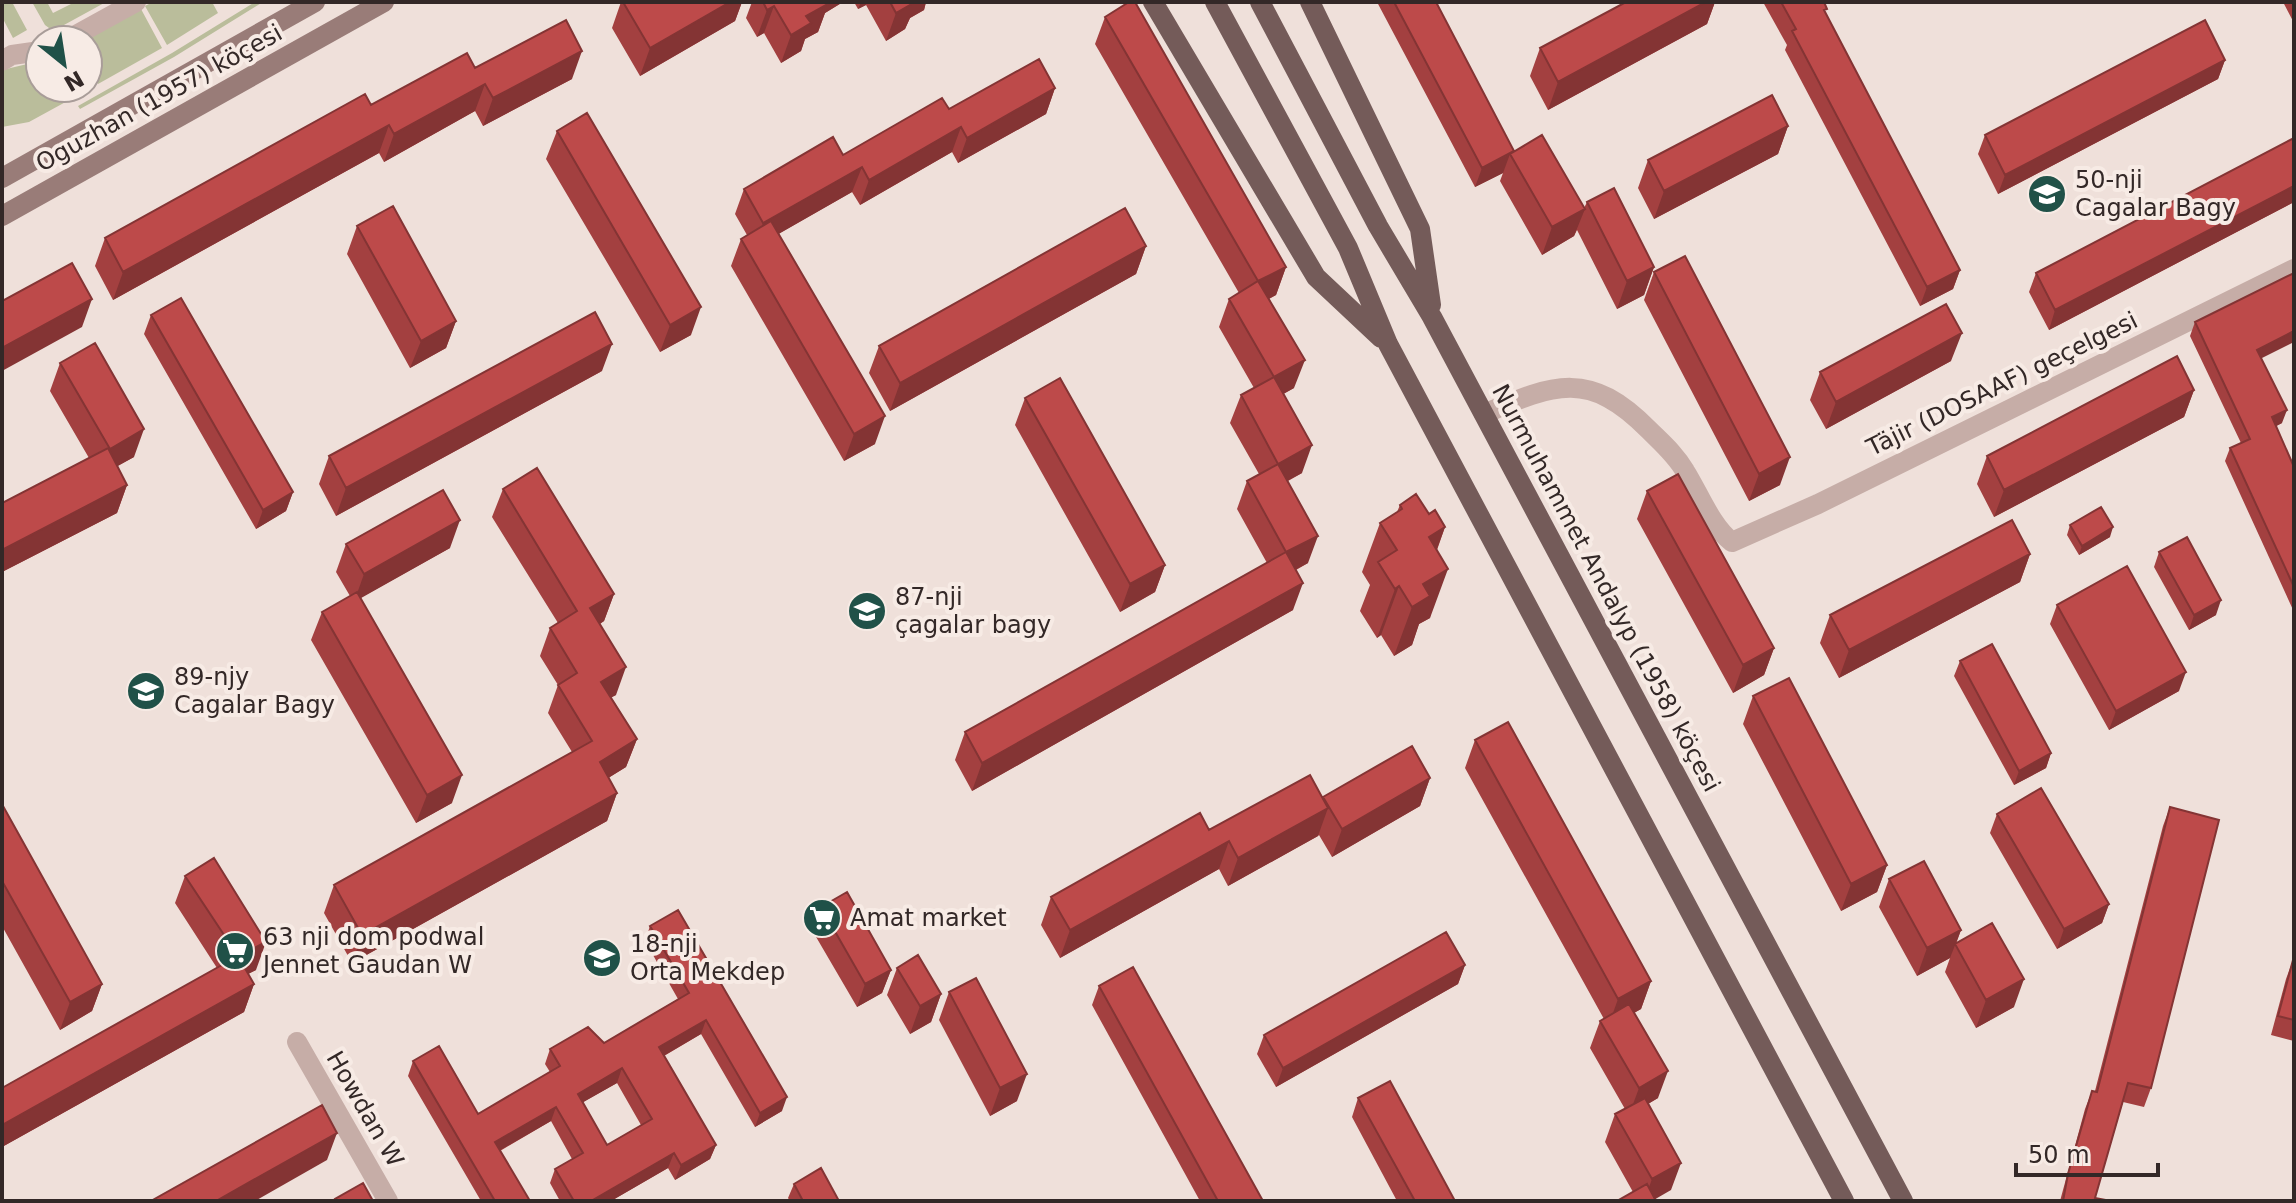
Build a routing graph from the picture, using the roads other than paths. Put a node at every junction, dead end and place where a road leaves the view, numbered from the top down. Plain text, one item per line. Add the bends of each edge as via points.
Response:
1 (136, 2) edge
2 (315, 2) edge
3 (384, 2) edge
4 (1153, 2) edge
5 (1215, 2) edge
6 (1260, 2) edge
7 (1310, 2) edge
8 (96, 24) edge
9 (24, 53) edge
10 (2, 61) edge
11 (2, 178) edge
12 (2, 216) edge
13 (2294, 269) edge
14 (1432, 317) junction
15 (1388, 344) junction
16 (1484, 414) junction
17 (297, 1042) dead end
18 (388, 1201) edge
19 (1844, 1201) edge
20 (1903, 1201) edge

1 - 8 street
2 - 11 main road, Oguzhan (1957) köçesi
3 - 12 main road, Oguzhan (1957) köçesi
4 - 15 main road via 1316,277
5 - 15 main road via 1348,248
6 - 14 main road, Nurmuhammet Andalyp (1958) köçesi
7 - 14 main road via 1420,229
9 - 10 street
13 - 16 street, Täjir (DOSAAF) geçelgesi via 1732,542 1678,459 1626,407 1601,392 1565,387
14 - 16 main road, Nurmuhammet Andalyp (1958) köçesi
15 - 19 main road
16 - 20 main road, Nurmuhammet Andalyp (1958) köçesi
17 - 18 street, Howdan W

